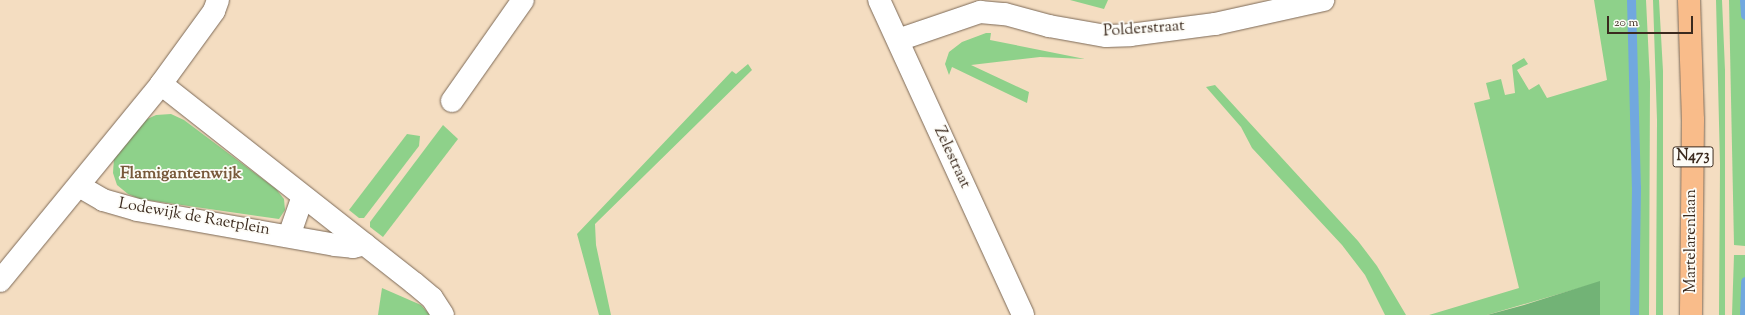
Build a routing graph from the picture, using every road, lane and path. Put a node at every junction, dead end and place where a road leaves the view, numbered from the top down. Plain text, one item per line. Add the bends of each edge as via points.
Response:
1 (218, 0) edge
2 (879, 0) edge
3 (1323, 0) edge
4 (1689, 0) edge
5 (514, 3) edge
6 (898, 40) junction
7 (161, 84) junction
8 (452, 101) dead end
9 (79, 186) junction
10 (303, 196) junction
11 (288, 236) junction
12 (365, 244) junction
13 (0, 281) edge
14 (443, 315) edge
15 (1023, 315) edge
16 (1692, 315) edge

1 - 7 street via 214,11
2 - 6 street, Zelestraat
3 - 6 street, Polderstraat via 1215,24 1106,36 1050,26 1005,14 980,12 960,16
4 - 16 main road, Martelarenlaan / N473 via 1693,120
5 - 8 street
6 - 15 street, Zelestraat
7 - 9 street
7 - 10 street
9 - 11 street, Lodewijk de Raetplein via 90,194 120,207
9 - 13 street
10 - 11 street, Lodewijk de Raetplein
10 - 12 street
11 - 12 street, Lodewijk de Raetplein via 341,246
12 - 14 street via 432,298

